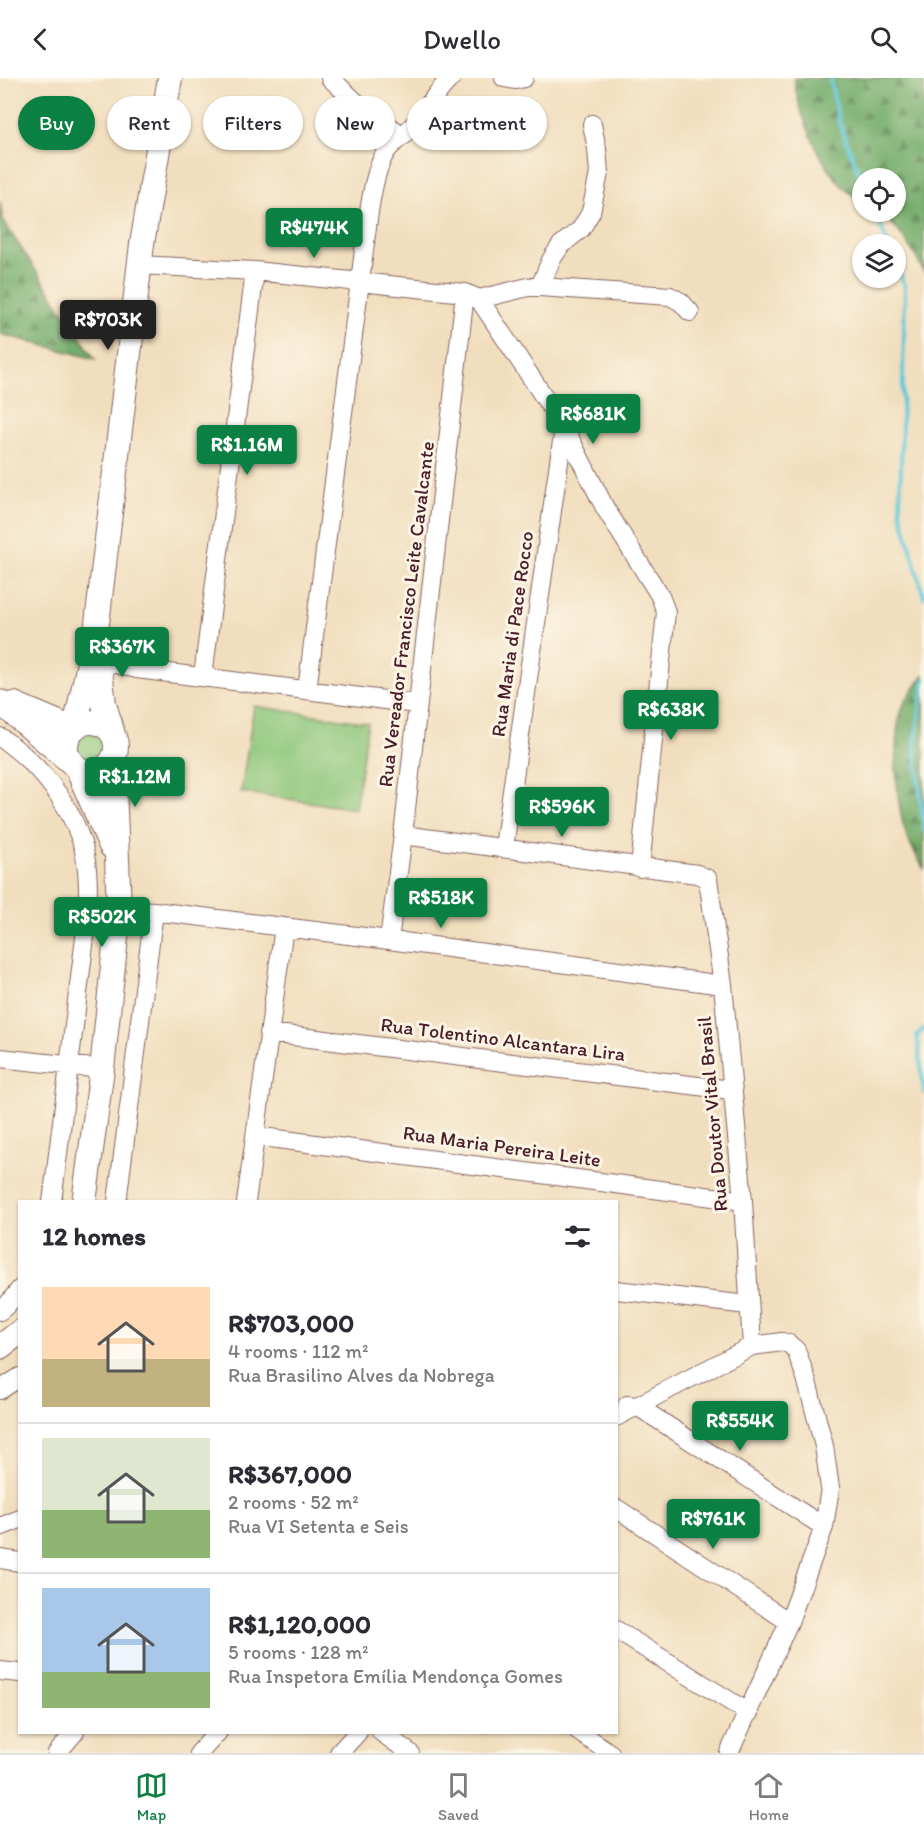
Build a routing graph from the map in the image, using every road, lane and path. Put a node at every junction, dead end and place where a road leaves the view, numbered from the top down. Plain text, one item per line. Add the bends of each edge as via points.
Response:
1 (170, 78) edge
2 (330, 78) edge
3 (451, 78) edge
4 (504, 78) edge
5 (524, 78) edge
6 (592, 124) dead end
7 (403, 136) junction
8 (139, 265) junction
9 (255, 271) junction
10 (360, 281) junction
11 (540, 287) junction
12 (472, 296) junction
13 (690, 312) dead end
14 (564, 428) junction
15 (96, 647) junction
16 (203, 676) junction
17 (307, 690) junction
18 (0, 700) edge
19 (417, 704) junction
20 (74, 728) junction
21 (111, 731) junction
22 (0, 736) edge
23 (113, 760) junction
24 (75, 765) junction
25 (403, 835) junction
26 (504, 847) junction
27 (116, 857) junction
28 (640, 868) junction
29 (119, 909) junction
30 (154, 911) junction
31 (284, 927) junction
32 (389, 940) junction
33 (723, 985) junction
34 (269, 1033) junction
35 (0, 1058) edge
36 (71, 1065) junction
37 (102, 1069) junction
38 (731, 1090) junction
39 (255, 1136) junction
40 (52, 1200) edge
41 (84, 1200) edge
42 (117, 1200) edge
43 (246, 1200) edge
44 (743, 1201) junction
45 (618, 1290) edge
46 (18, 1292) edge
47 (748, 1305) junction
48 (0, 1311) edge
49 (18, 1334) edge
50 (752, 1346) junction
51 (0, 1347) edge
52 (18, 1378) edge
53 (0, 1390) edge
54 (618, 1404) edge
55 (637, 1406) junction
56 (618, 1416) edge
57 (618, 1509) edge
58 (18, 1520) edge
59 (0, 1527) edge
60 (824, 1527) junction
61 (0, 1559) edge
62 (18, 1562) edge
63 (789, 1622) junction
64 (618, 1631) edge
65 (0, 1671) edge
66 (18, 1673) edge
67 (749, 1713) junction
68 (73, 1734) edge
69 (216, 1734) edge
70 (356, 1734) edge
71 (384, 1734) edge
72 (582, 1734) edge
73 (608, 1752) edge
74 (57, 1753) edge
75 (199, 1753) edge
76 (339, 1753) edge
77 (410, 1753) edge
78 (729, 1753) edge

1 - 8 main road
2 - 7 street
3 - 7 street
4 - 5 street
6 - 11 street via 599,173 591,212 581,229 561,245
7 - 10 street via 388,149 381,162 370,203
8 - 9 street
8 - 15 main road
9 - 10 street
9 - 16 street
10 - 12 street
10 - 17 street
11 - 12 street
11 - 13 street via 670,296
12 - 14 street
12 - 19 street, Rua Vereador Francisco Leite Cavalcante
14 - 26 street, Rua Maria di Pace Rocco
14 - 28 street via 666,612
15 - 16 street via 103,661
15 - 20 main road
15 - 21 main road
16 - 17 street
17 - 19 street
18 - 20 main road
18 - 24 main road
19 - 25 street, Rua Vereador Francisco Leite Cavalcante
20 - 21 main road via 94,721
20 - 24 main road via 66,743 67,754
21 - 23 main road via 117,745
22 - 36 street via 44,774 66,807 81,840 88,881 88,913
23 - 24 main road via 90,772
23 - 27 main road
24 - 27 main road
25 - 26 street
25 - 32 street, Rua Vereador Francisco Leite Cavalcante
26 - 28 street
27 - 29 main road
28 - 33 street, Rua Doutor Vital Brasil via 697,874 708,879
29 - 30 street
29 - 37 main road
30 - 31 street
30 - 42 street
31 - 32 street
31 - 34 street
32 - 33 street
33 - 38 street, Rua Doutor Vital Brasil
34 - 38 street, Rua Tolentino Alcantara Lira
34 - 39 street
35 - 36 street
36 - 37 street
36 - 40 street
37 - 41 main road
38 - 44 street, Rua Doutor Vital Brasil
39 - 43 street
39 - 44 street, Rua Maria Pereira Leite
44 - 47 street, Rua Doutor Vital Brasil
45 - 47 street
46 - 48 street
47 - 50 street, Rua Doutor Vital Brasil
49 - 51 main road
50 - 55 street
50 - 60 street via 782,1342 796,1350 824,1446 830,1488
52 - 53 street
54 - 55 street
55 - 56 street
55 - 60 street
57 - 63 street
58 - 59 street
60 - 63 street
61 - 62 street
63 - 67 street
64 - 67 street
65 - 66 street
67 - 78 street
68 - 74 street
69 - 75 street
70 - 76 street
71 - 77 street
72 - 73 street

